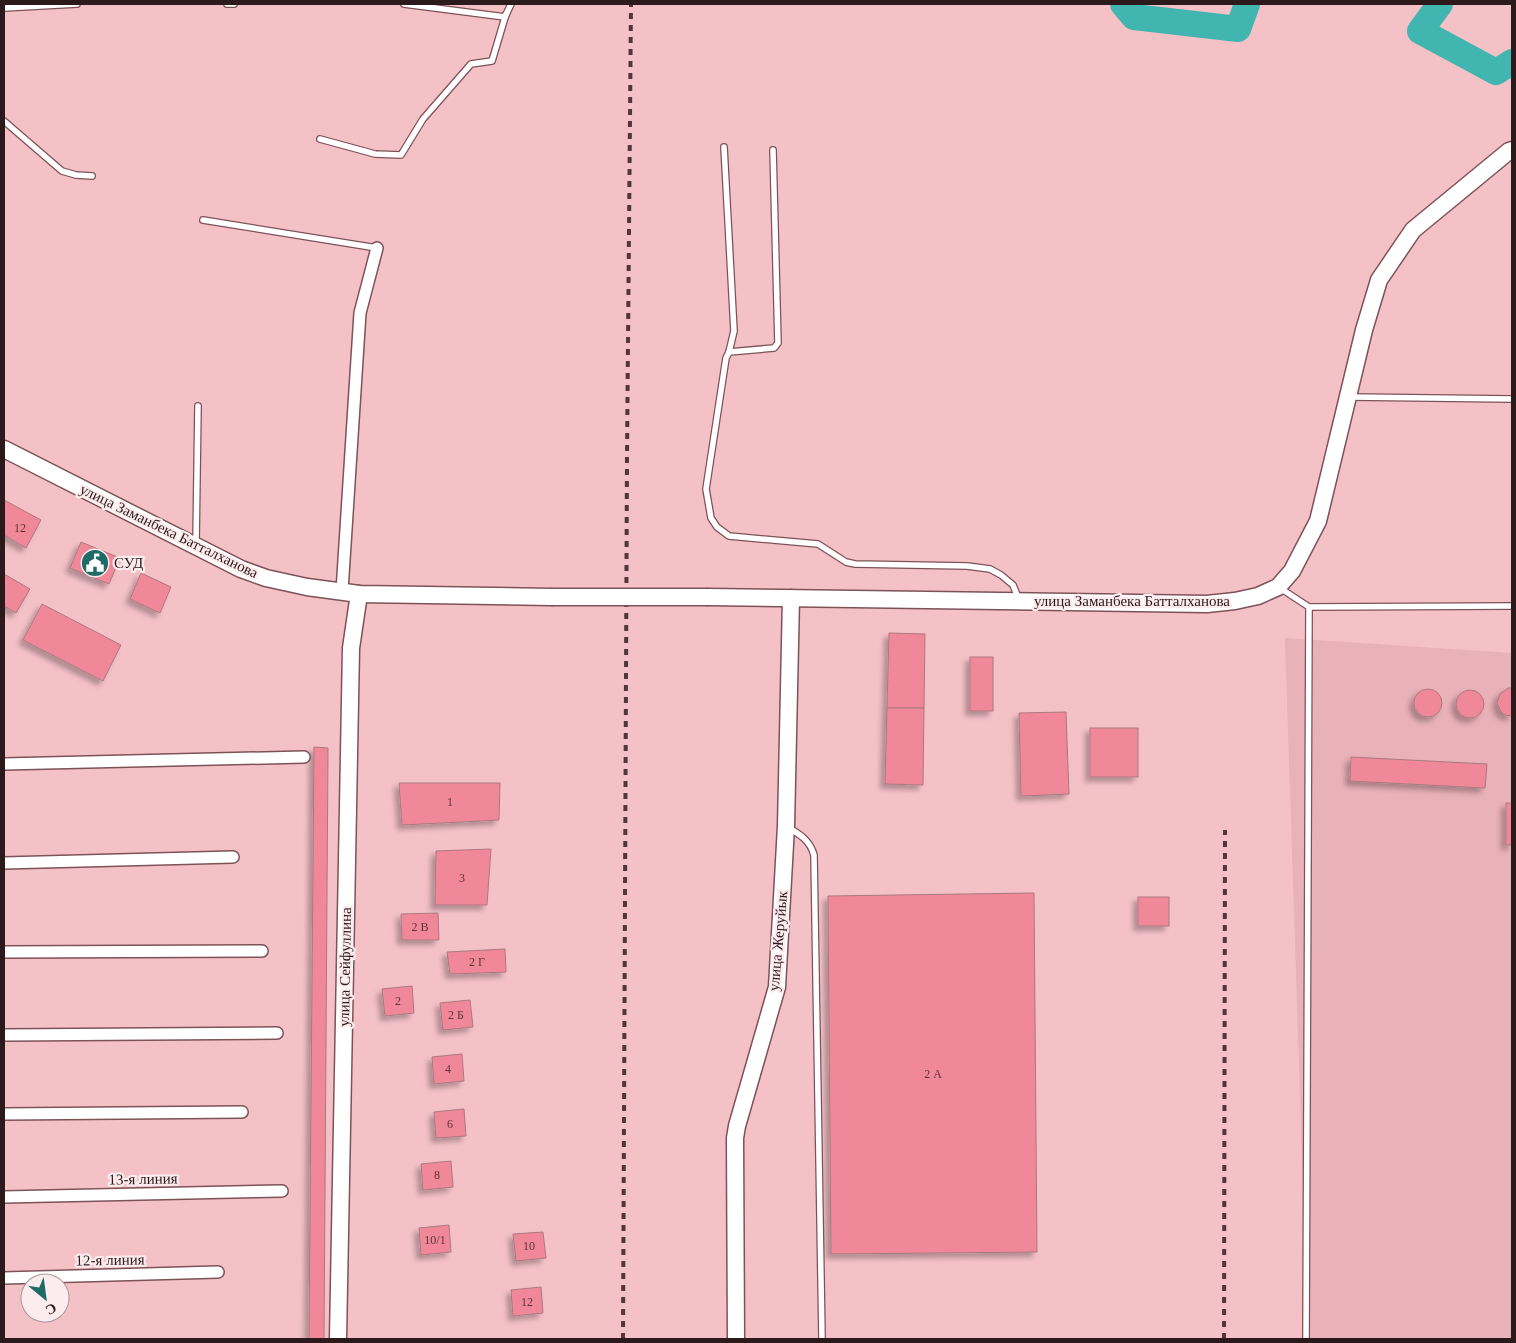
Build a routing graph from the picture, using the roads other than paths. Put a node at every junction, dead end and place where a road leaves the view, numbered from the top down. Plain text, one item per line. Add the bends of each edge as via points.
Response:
1 (77, 4) edge
2 (227, 4) edge
3 (234, 4) edge
4 (404, 4) edge
5 (511, 4) edge
6 (4, 8) edge
7 (506, 14) junction
8 (4, 121) edge
9 (320, 139) dead end
10 (724, 147) dead end
11 (773, 150) dead end
12 (1512, 150) edge
13 (92, 176) dead end
14 (203, 220) dead end
15 (377, 248) joint
16 (730, 352) junction
17 (1348, 396) junction
18 (1512, 399) edge
19 (198, 406) dead end
20 (4, 449) edge
21 (196, 547) junction
22 (1278, 587) junction
23 (342, 591) junction
24 (359, 594) junction
25 (791, 598) junction
26 (1020, 602) junction
27 (1512, 606) edge
28 (1309, 607) junction
29 (304, 757) dead end
30 (4, 764) edge
31 (786, 826) junction
32 (233, 857) dead end
33 (4, 863) edge
34 (262, 951) dead end
35 (4, 952) edge
36 (277, 1033) dead end
37 (4, 1035) edge
38 (242, 1112) dead end
39 (4, 1114) edge
40 (282, 1191) dead end
41 (4, 1197) edge
42 (218, 1272) dead end
43 (4, 1278) edge
44 (338, 1339) edge
45 (736, 1339) edge
46 (822, 1339) edge
47 (1306, 1339) edge

1 - 6 lane
2 - 3 lane
4 - 7 lane via 506,17
5 - 7 lane
7 - 9 lane via 492,61 471,64 423,119 401,155 375,154
8 - 13 lane via 62,171 76,176
10 - 16 lane via 734,331
11 - 16 lane via 778,343 774,348
12 - 17 main road, улица Заманбека Батталханова via 1413,230 1379,280
14 - 15 lane
15 - 23 street via 360,313
16 - 26 lane via 726,358 706,489 711,518 722,532 729,536 818,544 846,562 855,564 990,569 1013,586
17 - 18 lane
17 - 22 main road, улица Заманбека Батталханова via 1318,521 1292,571
19 - 21 lane
20 - 21 main road, улица Заманбека Батталханова
21 - 23 main road, улица Заманбека Батталханова via 266,578
22 - 26 main road, улица Заманбека Батталханова via 1258,596 1207,604
22 - 28 lane
23 - 24 main road, улица Заманбека Батталханова
24 - 25 main road, улица Заманбека Батталханова, bridge
24 - 44 main road, улица Сейфуллина via 351,648
25 - 26 main road, улица Заманбека Батталханова
25 - 31 main road, улица Жеруйык
27 - 28 lane
28 - 47 lane
29 - 30 street
31 - 45 main road, улица Жеруйык via 777,987 735,1138
31 - 46 lane via 811,845 814,855
32 - 33 street
34 - 35 street
36 - 37 street
38 - 39 street
40 - 41 street, 13-я линия
42 - 43 street, 12-я линия

